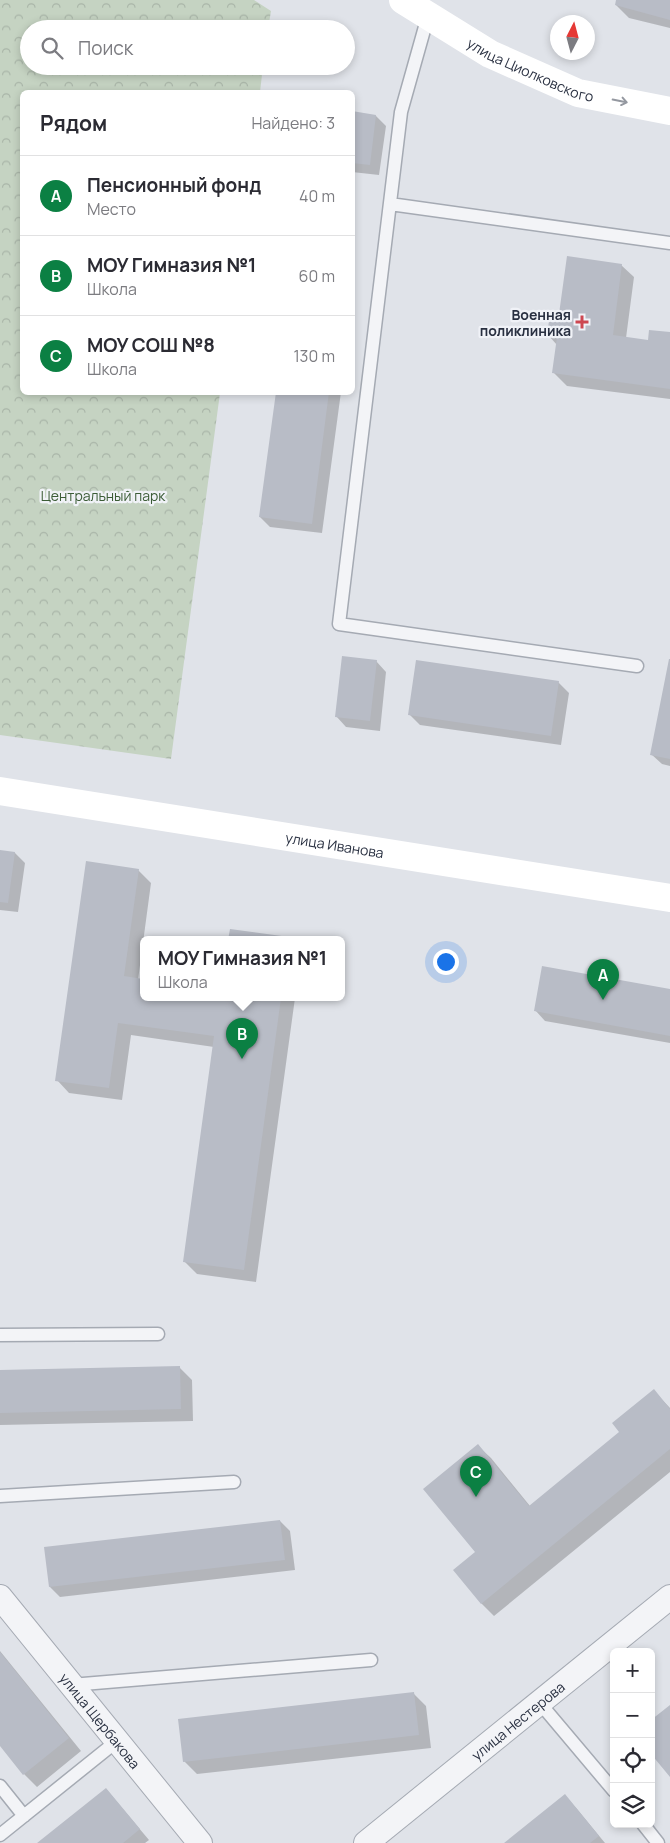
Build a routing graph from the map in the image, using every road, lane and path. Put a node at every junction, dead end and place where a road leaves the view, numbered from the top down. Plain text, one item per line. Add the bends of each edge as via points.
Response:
1 (403, 0) edge
2 (428, 16) junction
3 (670, 111) edge
4 (390, 204) junction
5 (670, 243) edge
6 (637, 666) dead end
7 (0, 792) edge
8 (670, 898) edge
9 (158, 1334) dead end
10 (0, 1335) edge
11 (234, 1482) dead end
12 (0, 1496) edge
13 (0, 1597) edge
14 (670, 1598) edge
15 (371, 1660) dead end
16 (71, 1685) junction
17 (539, 1702) junction
18 (117, 1741) junction
19 (610, 1785) edge
20 (0, 1786) edge
21 (24, 1816) junction
22 (645, 1828) edge
23 (0, 1835) edge
24 (200, 1843) edge
25 (366, 1843) edge
26 (658, 1843) edge

1 - 2 street, улица Циолковского
2 -> 3 street, улица Циолковского via 490,54 578,93
2 - 4 lane via 401,112
4 - 5 lane
4 - 6 lane via 339,624
7 - 8 street, улица Иванова
9 - 10 lane
11 - 12 lane
13 - 16 street, улица Щербакова
14 - 17 street, улица Нестерова
15 - 16 lane
16 - 18 street, улица Щербакова
17 - 19 lane
17 - 25 street, улица Нестерова
18 - 21 lane
18 - 24 street, улица Щербакова
20 - 21 lane
21 - 23 lane
22 - 26 lane

